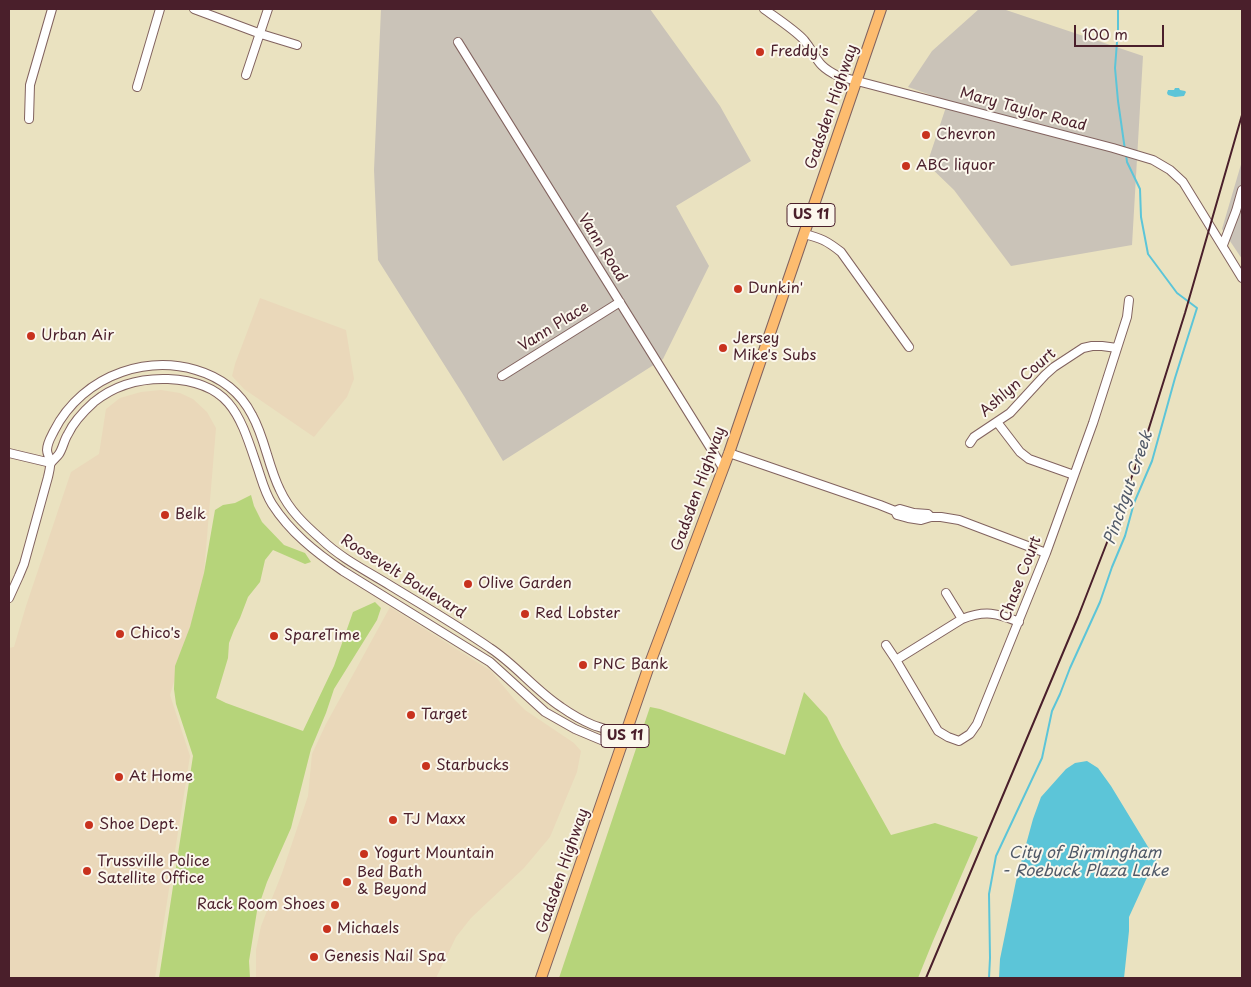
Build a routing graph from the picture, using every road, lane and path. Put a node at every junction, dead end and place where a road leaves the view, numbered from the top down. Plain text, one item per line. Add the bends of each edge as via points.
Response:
1 (52, 9) edge
2 (160, 9) edge
3 (194, 9) edge
4 (268, 9) edge
5 (764, 9) edge
6 (881, 9) edge
7 (260, 34) junction
8 (458, 42) dead end
9 (297, 45) dead end
10 (246, 75) dead end
11 (856, 81) junction
12 (137, 87) dead end
13 (29, 119) dead end
14 (1242, 190) edge
15 (804, 234) junction
16 (1223, 245) junction
17 (1242, 278) edge
18 (1129, 300) dead end
19 (620, 302) junction
20 (909, 347) dead end
21 (1117, 348) junction
22 (502, 376) dead end
23 (997, 422) junction
24 (970, 443) dead end
25 (9, 453) edge
26 (729, 453) junction
27 (51, 463) junction
28 (724, 468) junction
29 (1074, 475) junction
30 (1046, 553) junction
31 (946, 593) dead end
32 (9, 598) edge
33 (962, 619) junction
34 (1018, 622) junction
35 (886, 645) dead end
36 (896, 660) junction
37 (620, 741) junction
38 (541, 978) edge

1 - 13 street via 30,85
2 - 12 street
3 - 7 street
4 - 7 street
5 - 11 street, Mary Taylor Road via 803,39 826,70
6 - 11 main road, Gadsden Highway / US 11
7 - 9 street
7 - 10 street
8 - 19 street, Vann Road
11 - 15 main road, Gadsden Highway / US 11
11 - 16 street, Mary Taylor Road via 1153,160 1183,182
14 - 16 street
15 - 20 street via 821,238 841,252
15 - 26 main road, Gadsden Highway / US 11
16 - 17 street, Mary Taylor Road
18 - 21 street, Chase Court
19 - 22 street, Vann Place
19 - 28 street, Vann Road
21 - 23 street, Ashlyn Court via 1083,348 1044,375 1010,413
21 - 29 street, Chase Court
23 - 24 street, Ashlyn Court via 974,436
23 - 29 street via 1029,459
25 - 27 street
26 - 28 main road, Gadsden Highway / US 11
26 - 30 street via 895,511 900,509 959,520
27 - 32 street, Roosevelt Boulevard via 24,564
27 - 37 street, Roosevelt Boulevard via 81,415 102,396 120,386 159,378 186,380 208,387 222,396 241,421 271,503 314,551 485,659 545,712 606,742
27 - 37 street, Roosevelt Boulevard via 47,450 64,414 90,388 110,376 155,366 182,367 210,375 228,386 247,405 280,492 299,518 325,543 356,566 488,646 558,706 611,732
28 - 37 main road, Gadsden Highway / US 11
29 - 30 street, Chase Court
30 - 34 street, Chase Court
31 - 33 street
33 - 34 street via 991,613
33 - 36 street
34 - 36 street, Chase Court via 977,724 959,741 938,730
35 - 36 street, Chase Court
37 - 38 main road, Gadsden Highway / US 11

